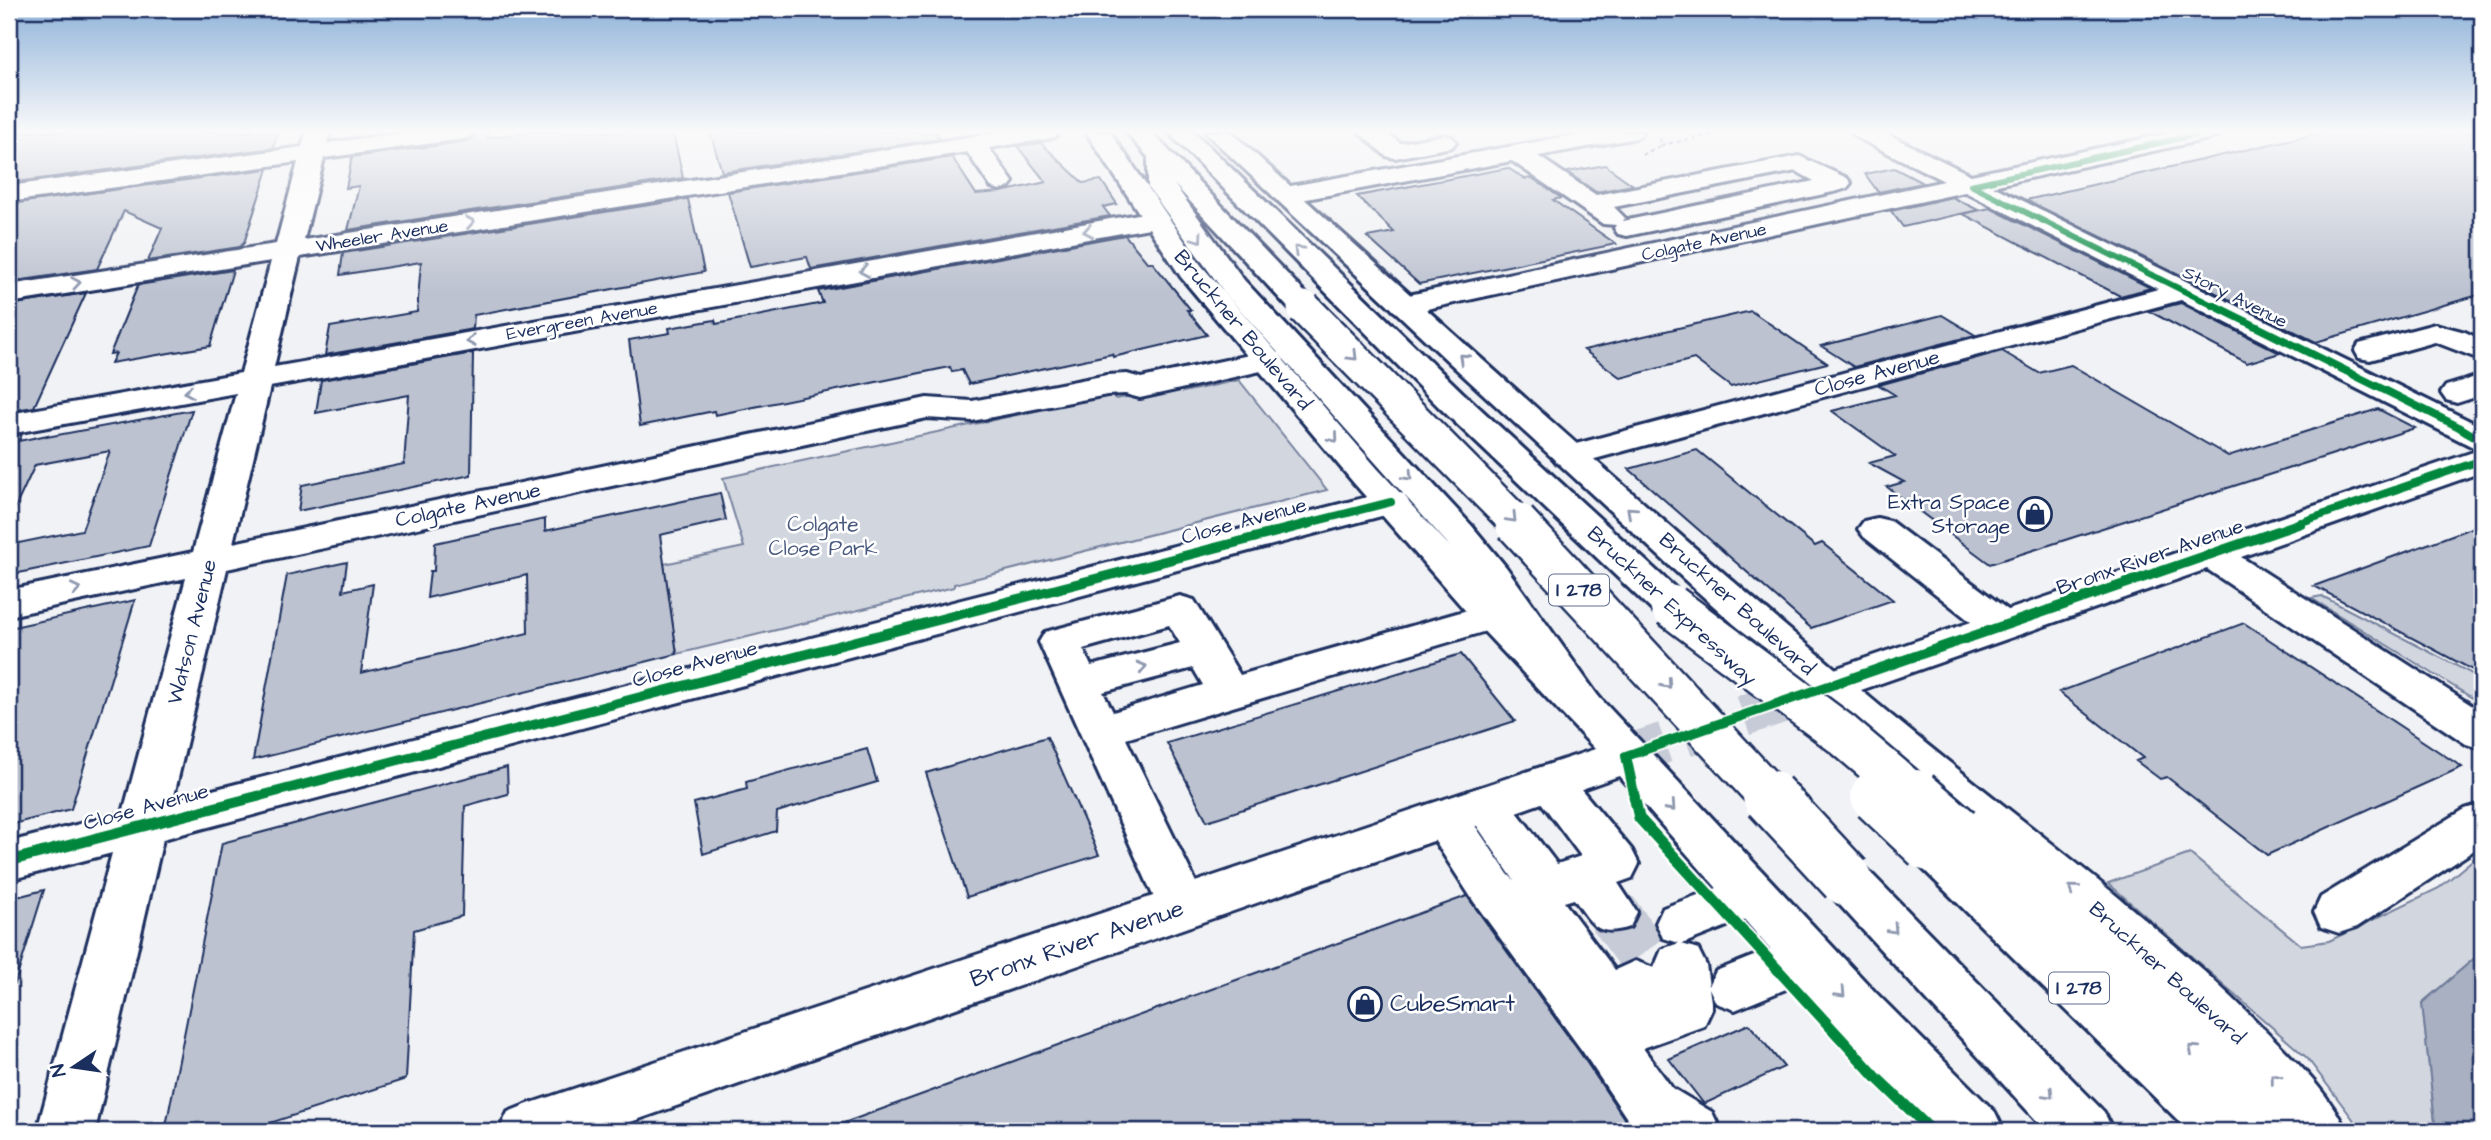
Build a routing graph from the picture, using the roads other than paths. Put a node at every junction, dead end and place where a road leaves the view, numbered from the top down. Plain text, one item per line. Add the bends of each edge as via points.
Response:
1 (61, 185) edge
2 (304, 185) edge
3 (694, 185) edge
4 (1133, 185) edge
5 (1161, 185) edge
6 (1187, 185) edge
7 (1234, 185) edge
8 (1274, 185) edge
9 (1339, 185) edge
10 (1566, 185) edge
11 (1686, 185) edge
12 (1828, 185) edge
13 (1971, 185) joint
14 (9, 194) edge
15 (1285, 195) junction
16 (1591, 204) junction
17 (1155, 219) junction
18 (1627, 228) junction
19 (288, 250) junction
20 (1660, 251) junction
21 (2186, 290) junction
22 (9, 294) edge
23 (1405, 305) junction
24 (2370, 351) dead end
25 (2482, 351) edge
26 (1268, 360) junction
27 (256, 380) junction
28 (9, 424) edge
29 (2482, 441) edge
30 (1569, 456) junction
31 (2473, 472) edge
32 (1391, 502) junction
33 (1877, 529) dead end
34 (2211, 554) junction
35 (210, 560) junction
36 (9, 603) edge
37 (1492, 616) junction
38 (2004, 627) junction
39 (1829, 686) junction
40 (1229, 693) junction
41 (1583, 707) junction
42 (1100, 731) junction
43 (2482, 733) edge
44 (1626, 756) junction
45 (1549, 782) junction
46 (1464, 811) junction
47 (2482, 822) edge
48 (144, 825) junction
49 (1943, 839) junction
50 (9, 861) edge
51 (1752, 895) junction
52 (1594, 899) junction
53 (1183, 907) junction
54 (2339, 912) dead end
55 (1807, 957) junction
56 (1735, 987) dead end
57 (66, 1131) edge
58 (528, 1131) edge
59 (1692, 1131) edge
60 (1975, 1131) edge
61 (2084, 1131) edge
62 (2229, 1131) edge
63 (2276, 1131) edge
64 (2317, 1131) edge

1 - 14 main road
2 - 19 main road, Watson Avenue
19 -> 3 main road, Wheeler Avenue
4 - 17 main road, Bruckner Boulevard
5 -> 41 main road via 1217,264 1459,534
6 -> 61 main road, I 278, bridge via 1531,538
49 -> 7 main road, Bruckner Expressway / I 278, bridge via 1671,606 1504,451
8 - 15 main road, Bruckner Boulevard
9 - 15 main road
10 - 16 main road
11 - 16 main road
12 - 18 main road
13 - 20 main road, Colgate Avenue
13 - 21 main road, Story Avenue
15 - 23 main road, Bruckner Boulevard
16 - 18 main road
17 - 26 main road, Bruckner Boulevard via 1191,271
17 -> 27 main road, Evergreen Avenue
18 - 20 main road
22 -> 19 main road, Wheeler Avenue
19 - 27 main road, Watson Avenue
20 - 23 main road, Colgate Avenue
21 - 29 main road, Story Avenue
21 - 30 main road, Close Avenue
30 -> 23 main road, Bruckner Boulevard
24 - 25 main road via 2442,333
26 -> 32 main road, Bruckner Boulevard
26 - 35 main road, Colgate Avenue via 1140,388 1107,385 972,411 927,408
27 -> 28 main road, Evergreen Avenue
27 - 35 main road, Watson Avenue
39 -> 30 main road, Bruckner Boulevard
31 - 34 main road, Bronx River Avenue
32 - 37 main road, Bruckner Boulevard
32 - 48 main road, Close Avenue
33 - 38 main road
34 - 38 main road, Bronx River Avenue
34 - 43 main road
36 -> 35 main road, Colgate Avenue
35 - 48 main road, Watson Avenue
37 - 40 main road
37 - 41 main road, Bruckner Boulevard
38 - 39 main road, Bronx River Avenue
64 -> 39 main road, Bruckner Boulevard via 2265,1065 2130,936
40 - 42 main road
40 - 42 main road via 1205,651 1079,684
41 - 44 main road, Bruckner Boulevard
42 - 53 main road
44 - 45 main road, Bronx River Avenue
44 -> 51 main road, Bruckner Boulevard
45 - 46 main road, Bronx River Avenue
45 - 52 main road via 1615,863
46 - 52 main road
46 - 53 main road, Bronx River Avenue
46 - 59 main road via 1491,888 1652,1107
47 - 54 main road
48 - 50 main road, Close Avenue
48 - 57 main road, Watson Avenue
49 - 62 main road, Bruckner Expressway / I 278
63 -> 49 main road via 2210,1063
51 - 52 main road via 1668,971 1640,1025 1625,1025 1530,895
51 - 55 main road, Bruckner Boulevard
53 - 58 main road, Bronx River Avenue
55 - 56 main road
55 -> 60 main road, Bruckner Boulevard

